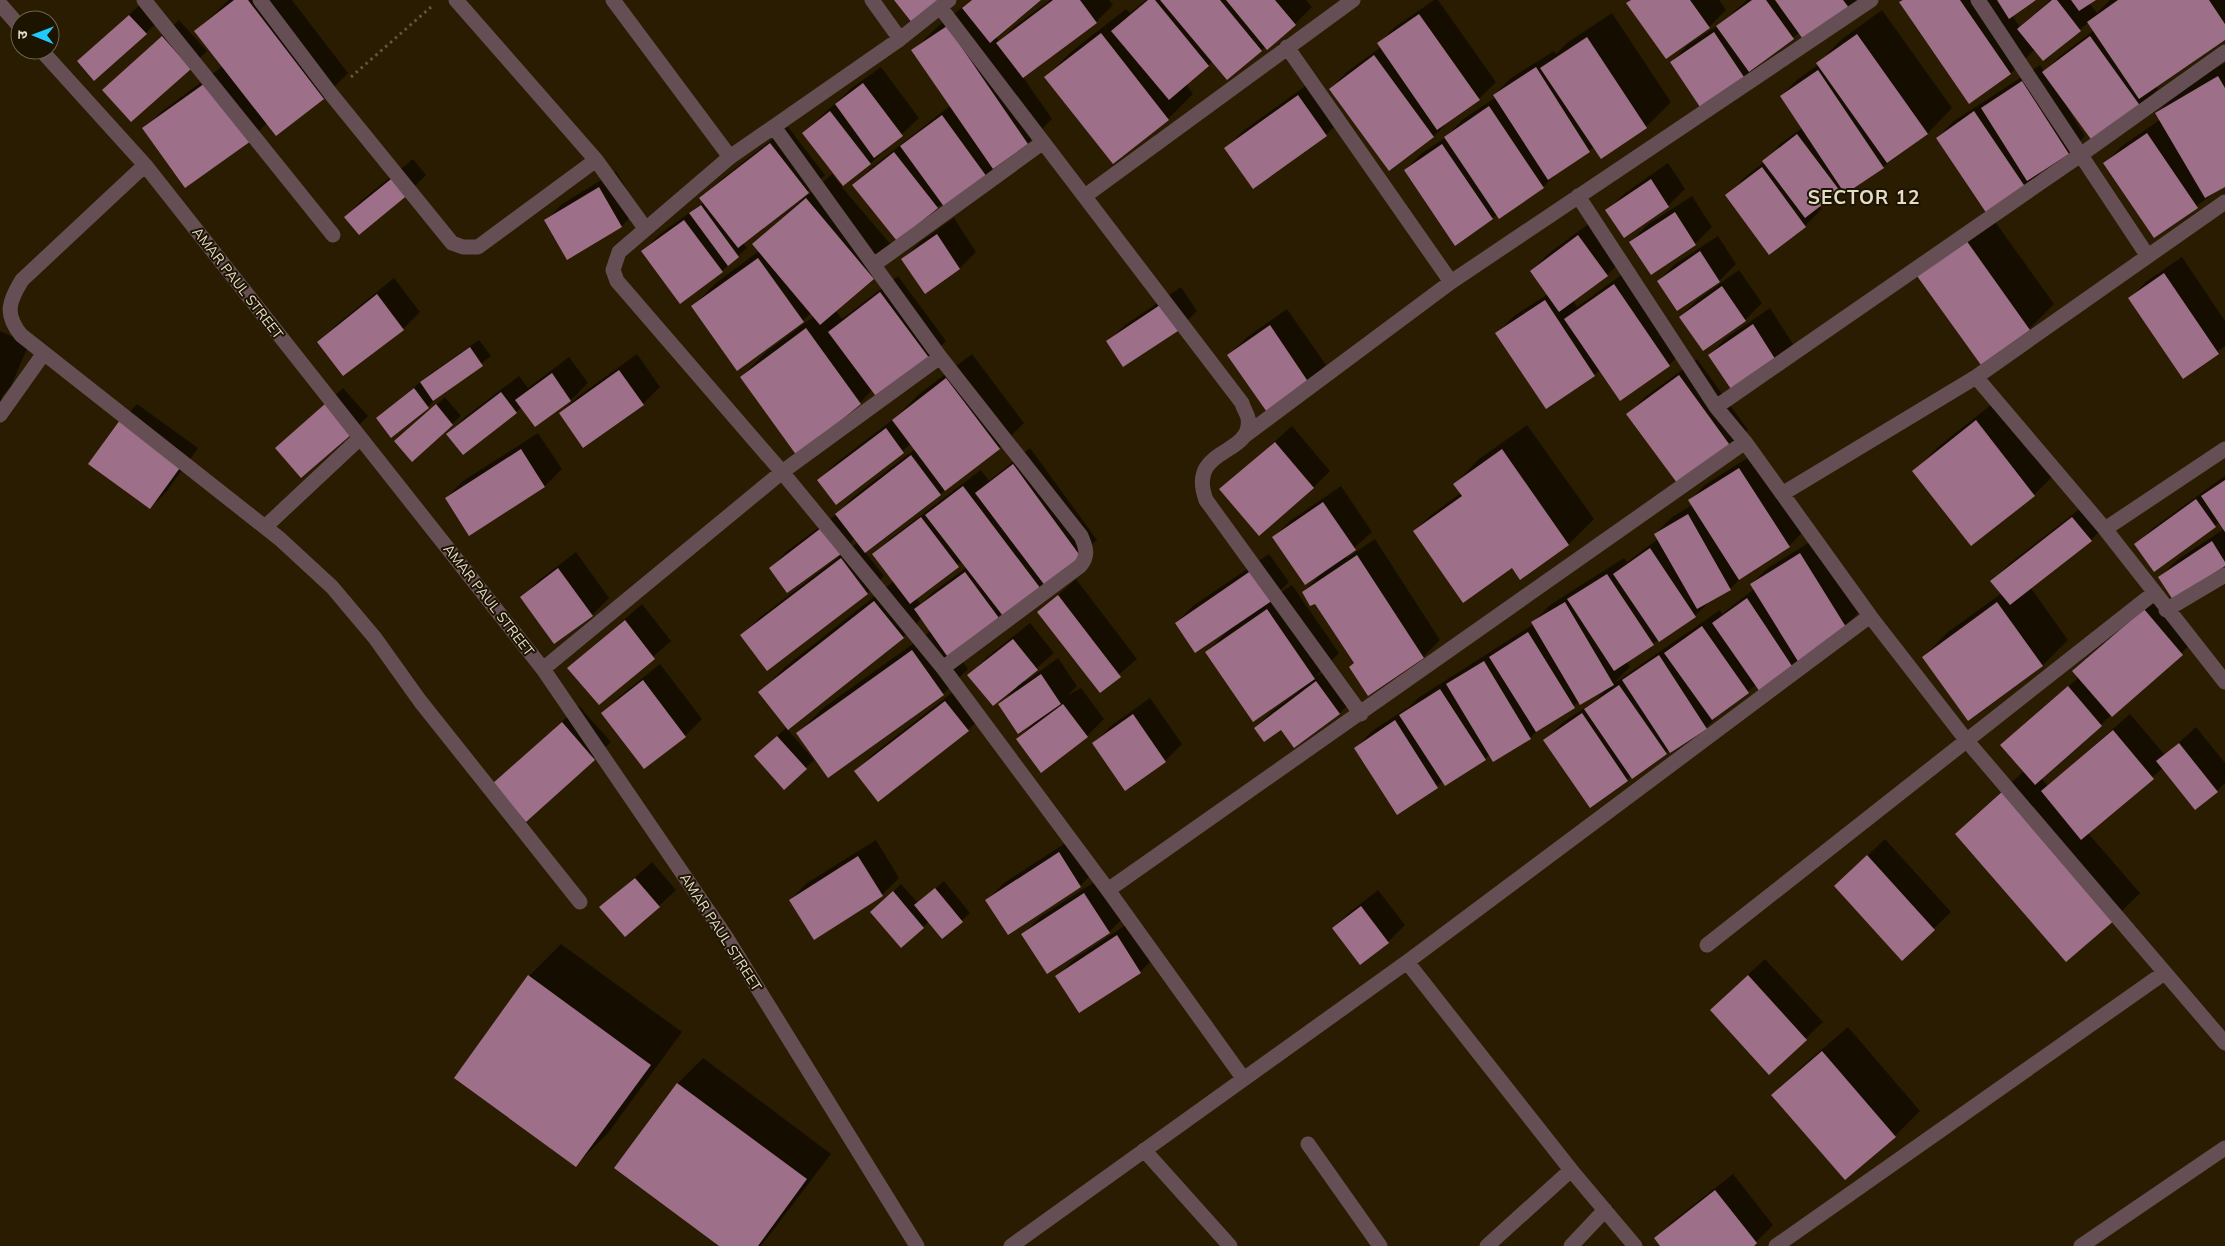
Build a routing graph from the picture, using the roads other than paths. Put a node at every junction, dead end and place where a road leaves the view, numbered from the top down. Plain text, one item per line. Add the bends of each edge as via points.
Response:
1 (144, 0) edge
2 (260, 0) edge
3 (456, 0) edge
4 (613, 0) edge
5 (872, 0) edge
6 (1353, 0) edge
7 (1872, 0) edge
8 (1978, 0) edge
9 (0, 4) edge
10 (945, 4) edge
11 (10, 16) edge
12 (900, 39) junction
13 (1286, 47) junction
14 (2225, 52) edge
15 (50, 60) edge
16 (774, 126) junction
17 (1042, 142) junction
18 (2079, 156) junction
19 (730, 157) junction
20 (596, 160) junction
21 (145, 165) junction
22 (1085, 196) junction
23 (1578, 196) junction
24 (2225, 202) edge
25 (645, 228) junction
26 (333, 235) dead end
27 (2147, 255) junction
28 (875, 264) junction
29 (1451, 282) junction
30 (44, 352) junction
31 (940, 357) junction
32 (1976, 376) junction
33 (1716, 407) junction
34 (0, 415) edge
35 (1243, 437) junction
36 (360, 438) junction
37 (1745, 442) junction
38 (2225, 449) edge
39 (782, 472) junction
40 (1782, 494) junction
41 (265, 527) junction
42 (2105, 529) junction
43 (2225, 575) edge
44 (2154, 594) junction
45 (2166, 610) junction
46 (1870, 616) junction
47 (943, 668) junction
48 (543, 669) junction
49 (2225, 682) edge
50 (1361, 714) junction
51 (1967, 741) junction
52 (1108, 890) junction
53 (580, 902) dead end
54 (1707, 945) dead end
55 (1407, 962) junction
56 (2164, 973) junction
57 (2225, 1043) edge
58 (1243, 1078) junction
59 (1308, 1144) dead end
60 (2225, 1148) edge
61 (1144, 1150) junction
62 (1571, 1170) junction
63 (1605, 1210) junction
64 (917, 1246) edge
65 (1011, 1246) edge
66 (1230, 1246) edge
67 (1380, 1246) edge
68 (1487, 1246) edge
69 (1571, 1246) edge
70 (1635, 1246) edge
71 (1776, 1246) edge
72 (2081, 1246) edge

1 - 26 street
2 - 20 street via 331,94 452,243 478,247
3 - 20 street
4 - 19 street
5 - 12 street
6 - 13 street
7 - 23 street
8 - 18 street
9 - 11 street
10 - 12 street
10 - 17 street
12 - 16 street
13 - 22 street
13 - 29 street
14 - 18 street
15 - 21 street, AMAR PAUL STREET
16 - 19 street
16 - 28 street
17 - 22 street
17 - 28 street
18 - 27 street
18 - 33 street
19 - 25 street
20 - 25 street
21 - 30 street via 22,280 12,297 10,312 13,324 21,335
21 - 36 street, AMAR PAUL STREET
22 - 35 street via 1242,403 1248,418
23 - 29 street
23 - 33 street
24 - 27 street
25 - 39 street via 619,252 613,270 617,281
27 - 32 street
28 - 31 street
29 - 35 street
30 - 34 street
30 - 41 street
31 - 39 street
31 - 47 street via 1081,536 1086,553 1080,566
32 - 40 street
32 - 42 street
33 - 37 street
35 - 50 street via 1205,466 1202,488 1206,500
36 - 41 street
36 - 48 street, AMAR PAUL STREET
37 - 40 street
37 - 50 street
38 - 42 street
39 - 47 street
39 - 48 street
40 - 46 street
41 - 53 street via 332,587 375,638 420,701
42 - 44 street
43 - 45 street
44 - 45 street
44 - 51 street
45 - 49 street
46 - 51 street
46 - 55 street
47 - 52 street
48 - 64 street, AMAR PAUL STREET via 726,937
50 - 52 street
51 - 54 street
51 - 56 street
52 - 58 street
55 - 58 street
55 - 62 street
56 - 57 street
56 - 71 street
58 - 61 street
59 - 67 street
60 - 72 street
61 - 65 street
61 - 66 street
62 - 63 street
62 - 68 street
63 - 69 street
63 - 70 street

